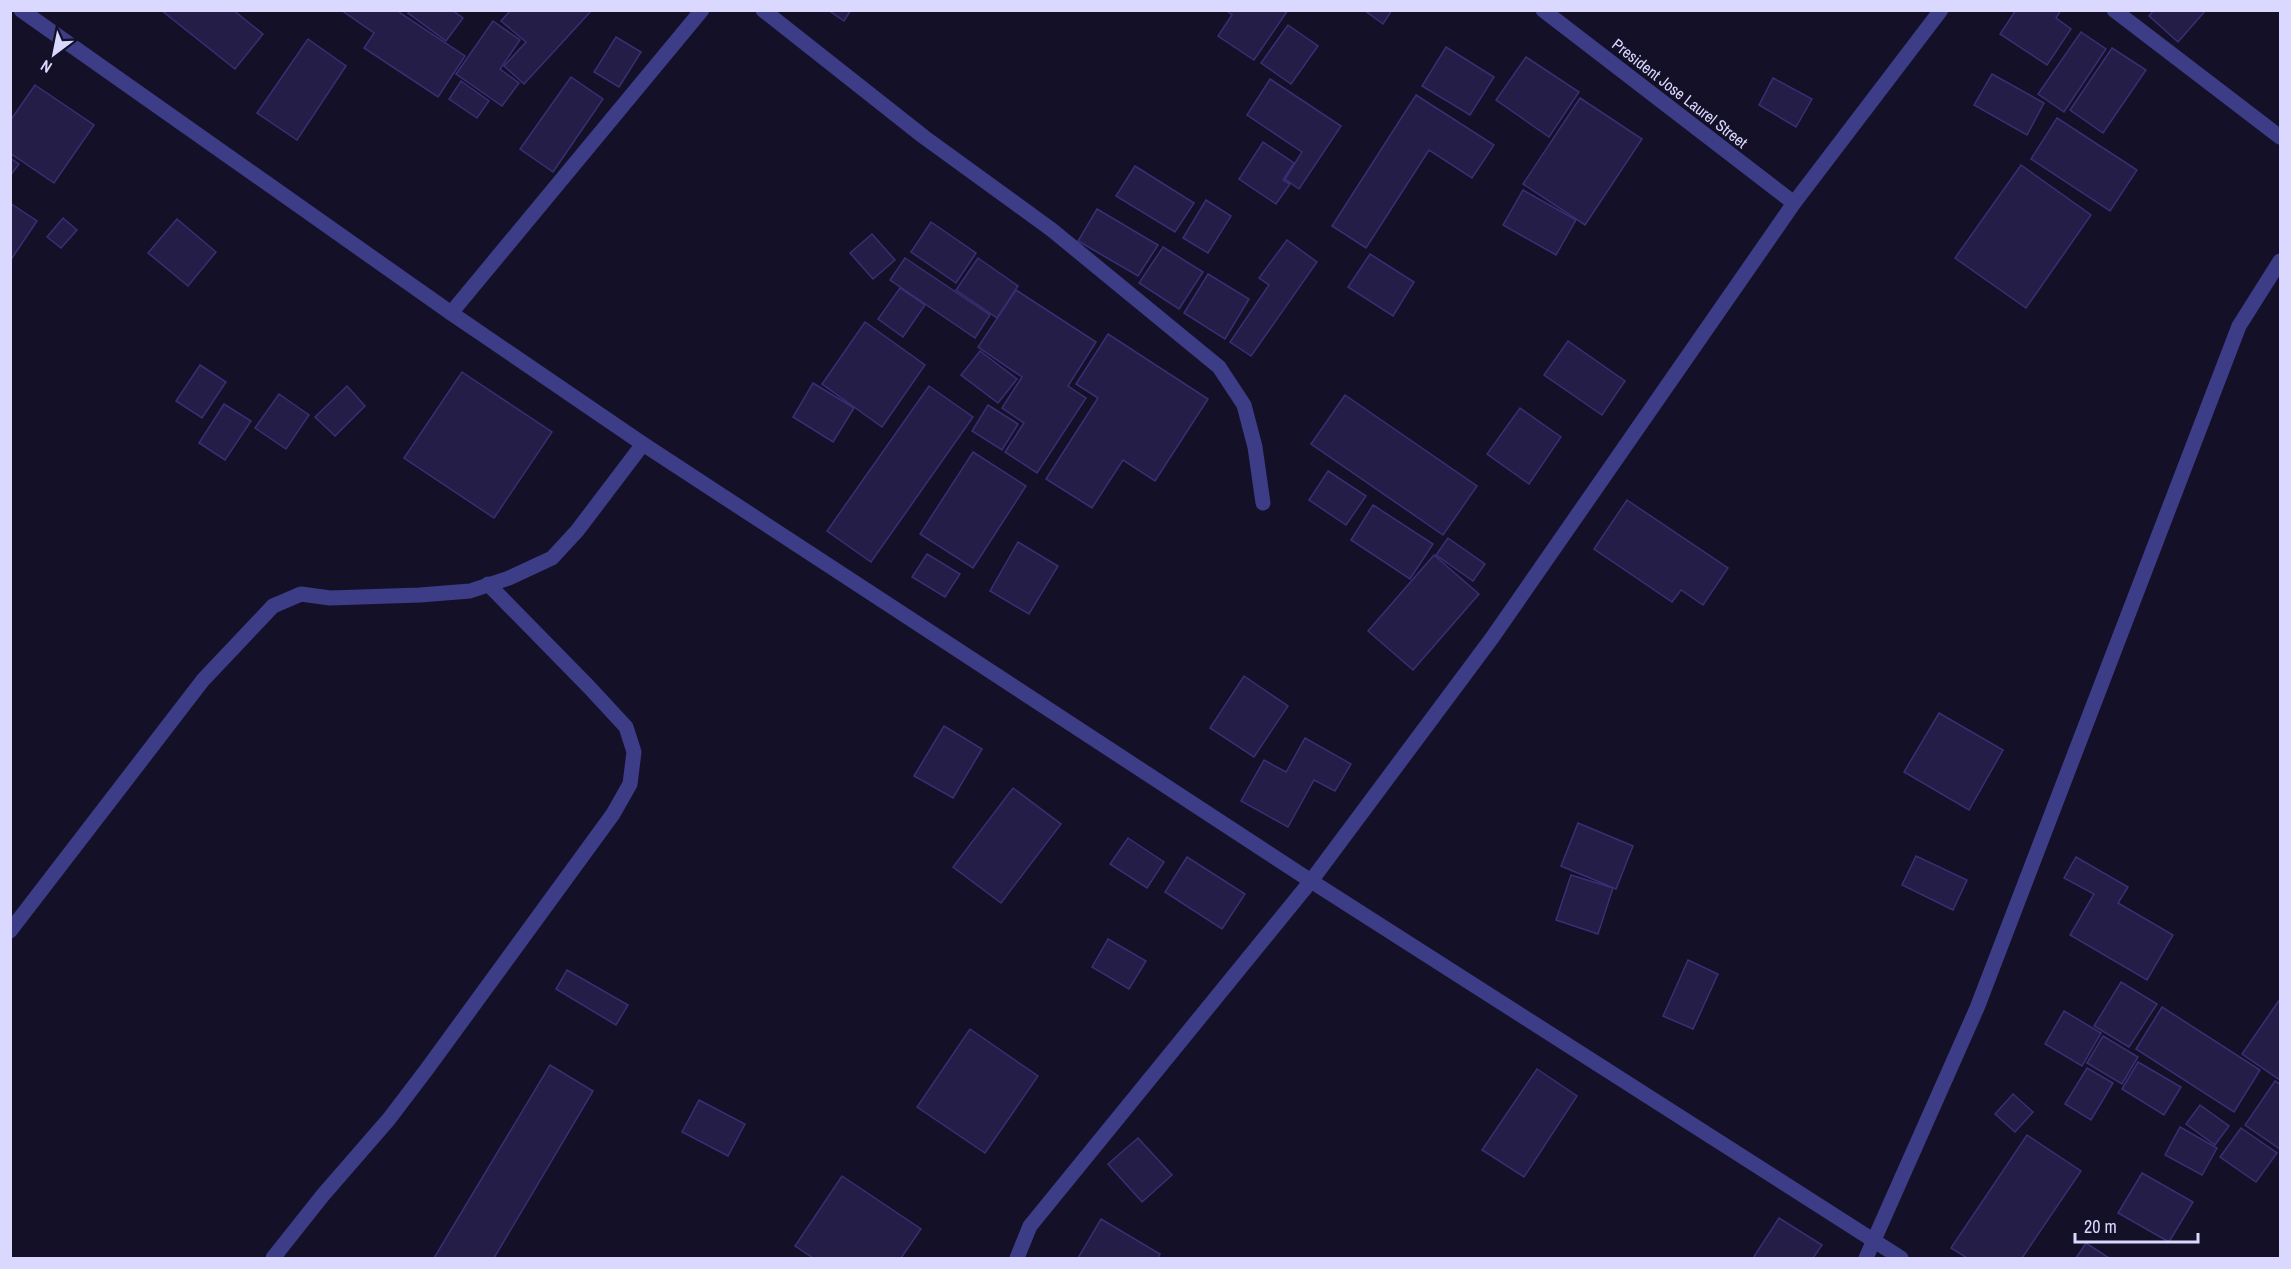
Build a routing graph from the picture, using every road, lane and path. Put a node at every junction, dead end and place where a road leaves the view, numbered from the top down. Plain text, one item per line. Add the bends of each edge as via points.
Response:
1 (21, 10) edge
2 (702, 10) edge
3 (763, 10) edge
4 (1543, 10) edge
5 (1941, 10) edge
6 (2114, 10) edge
7 (2280, 137) edge
8 (1794, 204) junction
9 (2280, 261) edge
10 (451, 313) junction
11 (643, 444) junction
12 (1263, 503) dead end
13 (488, 584) junction
14 (1311, 881) junction
15 (10, 931) edge
16 (1875, 1240) junction
17 (273, 1258) edge
18 (1017, 1258) edge
19 (1866, 1258) edge
20 (1901, 1258) edge

1 - 10 street
2 - 10 street
3 - 12 street via 924,137 1052,230 1219,367 1244,405
4 - 8 street, President Jose Laurel Street
5 - 8 street
6 - 7 street
8 - 14 street via 1492,638
9 - 16 street via 2239,326 1977,1008
10 - 11 street
11 - 13 street via 552,558
11 - 14 street
13 - 15 street via 470,591 420,595 330,598 301,594 273,606 203,680
13 - 17 street via 626,727 634,752 630,783 613,814 427,1069
14 - 16 street
14 - 18 street via 1030,1226
16 - 19 street
16 - 20 street

